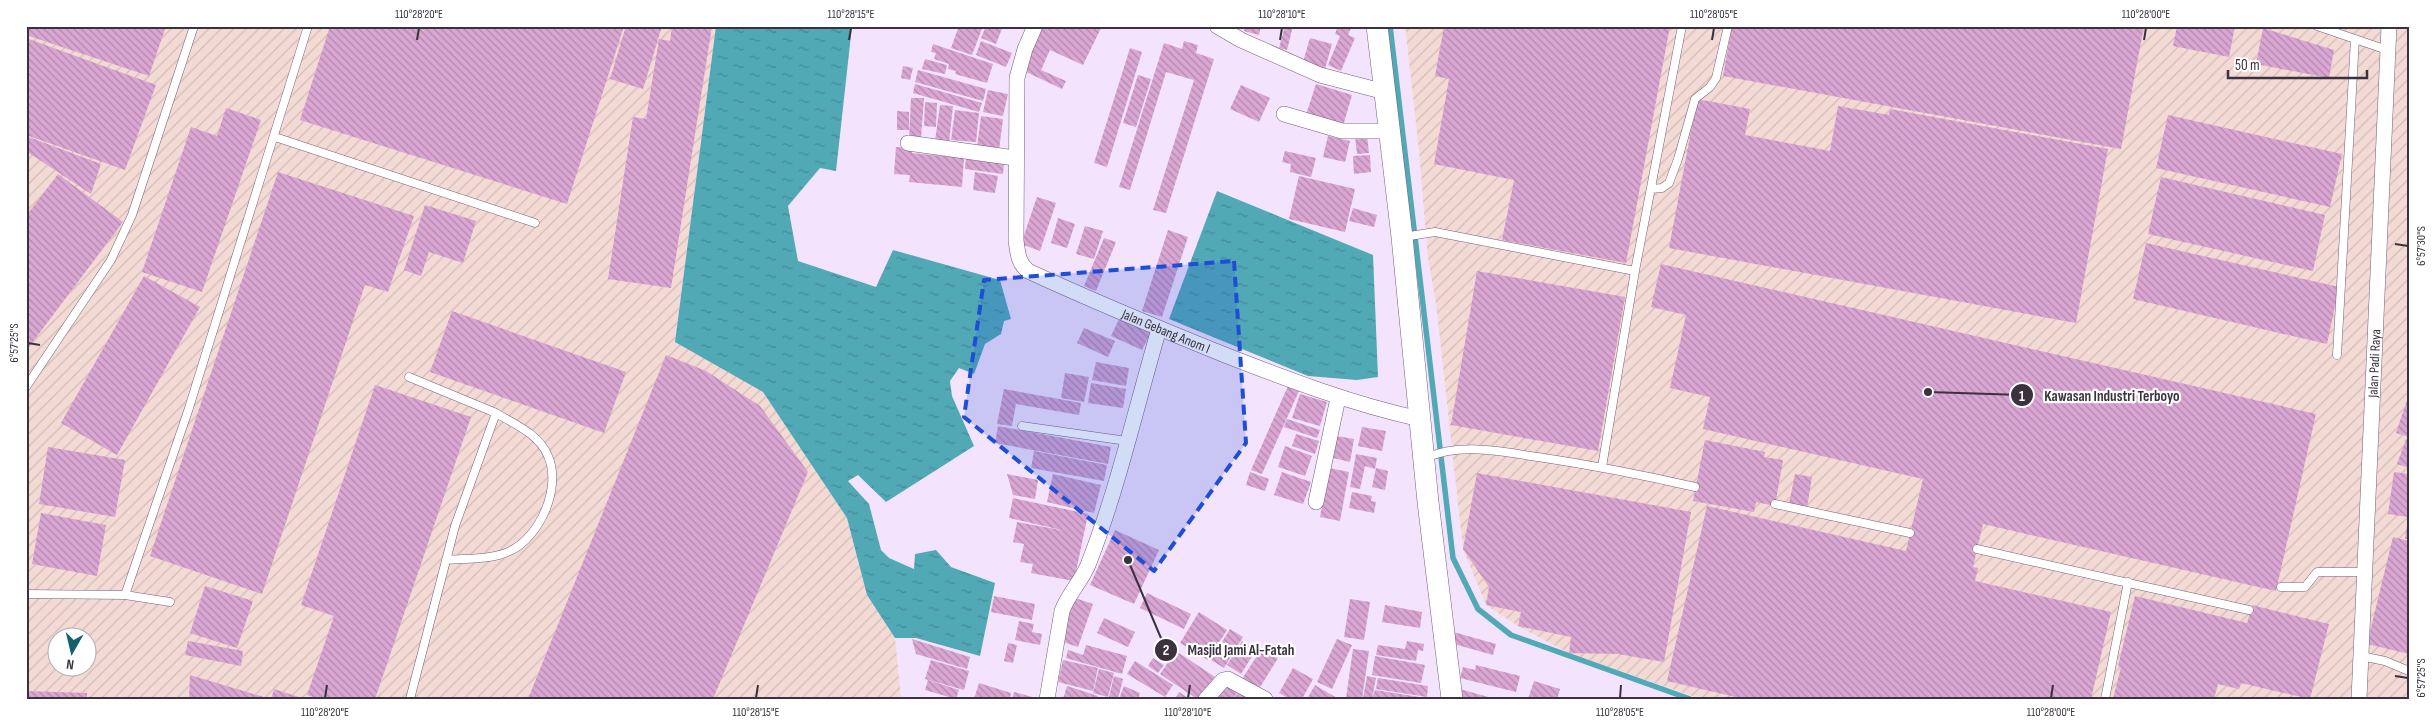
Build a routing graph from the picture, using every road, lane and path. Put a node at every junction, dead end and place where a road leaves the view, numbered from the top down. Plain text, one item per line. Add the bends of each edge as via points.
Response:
1 (194, 26) edge
2 (308, 26) edge
3 (1036, 26) edge
4 (1217, 26) edge
5 (1377, 26) edge
6 (1682, 26) edge
7 (1728, 26) edge
8 (2317, 26) edge
9 (2390, 26) edge
10 (2354, 39) junction
11 (2387, 50) junction
12 (1385, 92) junction
13 (1284, 114) dead end
14 (1389, 130) junction
15 (275, 137) junction
16 (908, 142) dead end
17 (1015, 158) junction
18 (1651, 189) junction
19 (535, 223) dead end
20 (1404, 237) junction
21 (1635, 271) junction
22 (1159, 329) junction
23 (2338, 355) dead end
24 (409, 377) dead end
25 (26, 387) edge
26 (1338, 398) junction
27 (496, 413) junction
28 (1420, 419) junction
29 (1022, 426) dead end
30 (1127, 441) junction
31 (1429, 457) junction
32 (1602, 466) junction
33 (1696, 487) dead end
34 (1316, 502) dead end
35 (1775, 504) dead end
36 (1910, 533) dead end
37 (1977, 549) dead end
38 (446, 560) junction
39 (2365, 572) junction
40 (2128, 582) junction
41 (2282, 588) dead end
42 (26, 594) edge
43 (125, 596) junction
44 (170, 602) dead end
45 (2248, 610) dead end
46 (2361, 656) junction
47 (2409, 671) edge
48 (410, 699) edge
49 (1046, 699) edge
50 (1206, 699) edge
51 (1265, 699) edge
52 (1452, 699) edge
53 (2105, 699) edge
54 (2360, 699) edge

1 - 25 lane via 132,215 111,260
2 - 15 lane
3 - 17 street via 1018,69
4 - 12 street via 1240,40 1320,75
5 - 12 street
6 - 18 lane
7 - 18 lane via 1716,78 1695,99 1669,183 1662,188
8 - 10 lane
9 - 11 street, Jalan Padi Raya
10 - 11 lane
10 - 23 lane
11 - 39 street, Jalan Padi Raya
12 - 14 street
13 - 14 street via 1342,131
14 - 20 street
15 - 19 lane
15 - 43 lane
16 - 17 street
17 - 22 street, Jalan Gebang Anom I via 1016,241 1022,266 1091,301
18 - 21 lane
20 - 21 lane via 1435,232
20 - 28 street
21 - 32 lane
22 - 26 street, Jalan Gebang Anom I
22 - 30 street
24 - 27 lane
26 - 28 street, Jalan Gebang Anom I
26 - 34 street
27 - 38 lane via 454,526
27 - 38 lane via 533,435 548,456 553,474 547,508 530,538 510,552
28 - 31 street
29 - 30 lane
30 - 49 street via 1108,512 1088,566 1062,612
31 - 32 lane via 1464,450 1485,450
31 - 52 street
32 - 33 lane
35 - 36 lane
37 - 40 lane
38 - 48 lane
39 - 41 lane via 2317,572 2305,587
39 - 46 street, Jalan Padi Raya
40 - 45 lane
40 - 53 lane
42 - 43 lane
43 - 44 lane
46 - 47 lane
46 - 54 street, Jalan Padi Raya
50 - 51 street via 1223,680 1228,679

